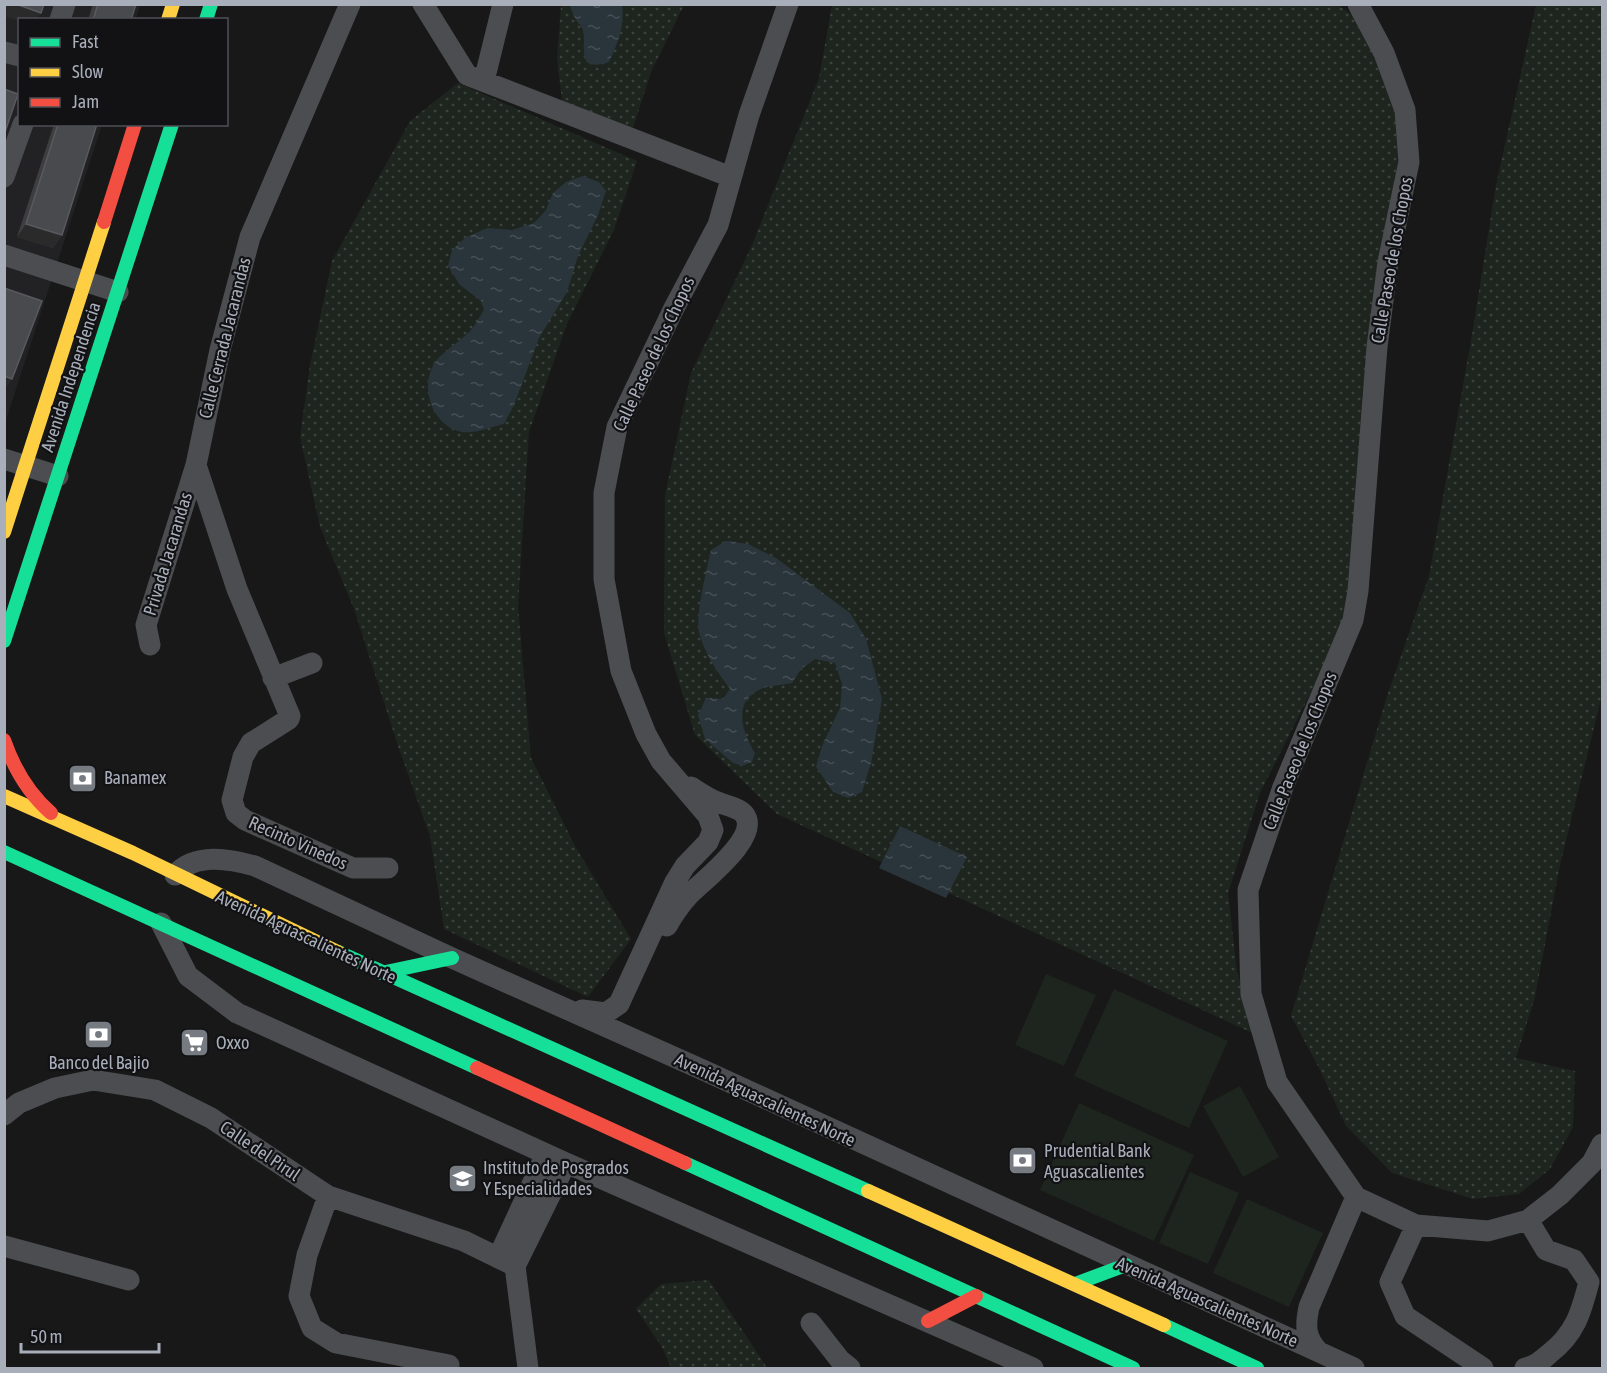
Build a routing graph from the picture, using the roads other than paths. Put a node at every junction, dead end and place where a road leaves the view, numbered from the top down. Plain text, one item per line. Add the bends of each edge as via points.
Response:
1 (350, 4) edge
2 (423, 4) edge
3 (503, 4) edge
4 (788, 4) edge
5 (1358, 4) edge
6 (484, 81) junction
7 (22, 126) edge
8 (134, 126) edge
9 (171, 126) edge
10 (4, 177) edge
11 (731, 177) junction
12 (4, 255) edge
13 (85, 282) junction
14 (118, 292) junction
15 (4, 459) edge
16 (196, 465) junction
17 (25, 466) junction
18 (58, 476) junction
19 (4, 532) edge
20 (4, 641) edge
21 (150, 645) dead end
22 (312, 663) dead end
23 (273, 678) junction
24 (4, 740) edge
25 (673, 776) junction
26 (4, 785) edge
27 (4, 798) edge
28 (68, 825) junction
29 (4, 851) edge
30 (388, 868) dead end
31 (49, 871) junction
32 (15, 873) dead end
33 (175, 875) junction
34 (161, 923) junction
35 (452, 958) junction
36 (381, 973) junction
37 (564, 1007) junction
38 (703, 1070) junction
39 (4, 1115) edge
40 (1602, 1144) edge
41 (546, 1155) junction
42 (566, 1163) junction
43 (328, 1196) junction
44 (1356, 1197) junction
45 (1527, 1220) junction
46 (1416, 1225) junction
47 (4, 1246) edge
48 (506, 1262) junction
49 (1126, 1265) junction
50 (129, 1280) dead end
51 (1075, 1284) junction
52 (976, 1296) junction
53 (1309, 1307) junction
54 (928, 1321) junction
55 (811, 1323) dead end
56 (1267, 1329) junction
57 (1319, 1352) junction
58 (449, 1365) dead end
59 (528, 1368) edge
60 (850, 1368) edge
61 (1033, 1368) edge
62 (1111, 1368) edge
63 (1133, 1368) edge
64 (1256, 1368) edge
65 (1354, 1368) edge
66 (1483, 1368) edge
67 (1531, 1368) edge

1 - 16 street, Calle Cerrada Jacarandas via 250,237 220,350
2 - 6 street via 462,69
3 - 6 street
4 - 11 street, Calle Paseo de los Chopos
5 - 44 street, Calle Paseo de los Chopos via 1384,53 1405,110 1409,162 1388,262 1377,347 1358,591 1353,620 1283,787 1248,890 1251,994 1277,1082
6 - 11 street
7 - 10 street
8 - 13 main road, Avenida Independencia
9 - 14 main road, Avenida Independencia
11 - 25 street, Calle Paseo de los Chopos via 717,225 617,426 604,493 604,579 621,671 646,734
12 - 13 street
13 - 14 street
13 - 17 main road, Avenida Independencia
14 - 18 main road, Avenida Independencia
15 - 17 street
16 - 21 street, Privada Jacarandas via 146,625
16 - 23 street via 237,589
17 - 18 street
17 - 19 main road, Avenida Independencia
18 - 20 main road, Avenida Independencia
22 - 23 street
23 - 30 street, Recinto Vinedos via 290,717 251,743 243,757 232,800 236,813 353,868
24 - 28 main road via 24,783 47,810
25 - 37 street, Calle Paseo de los Chopos via 708,816 711,836 675,882 619,1004 601,1013
25 - 38 street, Calle Paseo de los Chopos via 713,801 741,811 748,828 730,856 677,910 627,1016 637,1031 687,1057
26 - 28 main road via 58,811
27 - 28 main road, Avenida Aguascalientes Norte
28 - 33 main road, Avenida Aguascalientes Norte
28 - 64 main road via 754,1132
29 - 31 main road
29 - 62 main road via 167,932 777,1218
31 - 32 main road
31 - 34 main road
33 - 35 street, Avenida Aguascalientes Norte via 183,866 204,860 249,864
33 - 36 main road, Avenida Aguascalientes Norte
34 - 41 street via 188,976 237,1013
34 - 52 main road
35 - 36 main road
35 - 37 street, Avenida Aguascalientes Norte
36 - 51 main road, Avenida Aguascalientes Norte
37 - 38 street, Avenida Aguascalientes Norte
38 - 49 street, Avenida Aguascalientes Norte
39 - 43 street, Calle del Pirul via 19,1103 55,1088 93,1080 155,1090 211,1118
40 - 45 street via 1592,1162 1560,1195
41 - 42 street
41 - 48 street
42 - 48 street
42 - 54 street
43 - 48 street, Calle del Pirul via 464,1241
43 - 58 street via 307,1255 299,1296 312,1328 336,1343
44 - 46 street
44 - 53 street
45 - 46 street via 1488,1231
45 - 67 street via 1546,1250 1574,1260 1589,1281 1583,1308 1565,1341
46 - 66 street via 1390,1282 1404,1316
47 - 50 street
48 - 59 street
49 - 51 main road
49 - 56 street, Avenida Aguascalientes Norte
51 - 64 main road, Avenida Aguascalientes Norte
52 - 54 main road
52 - 63 main road
53 - 56 street via 1291,1326
53 - 57 street via 1306,1333
54 - 61 street
55 - 60 street
56 - 57 street, Avenida Aguascalientes Norte
57 - 65 street, Avenida Aguascalientes Norte

